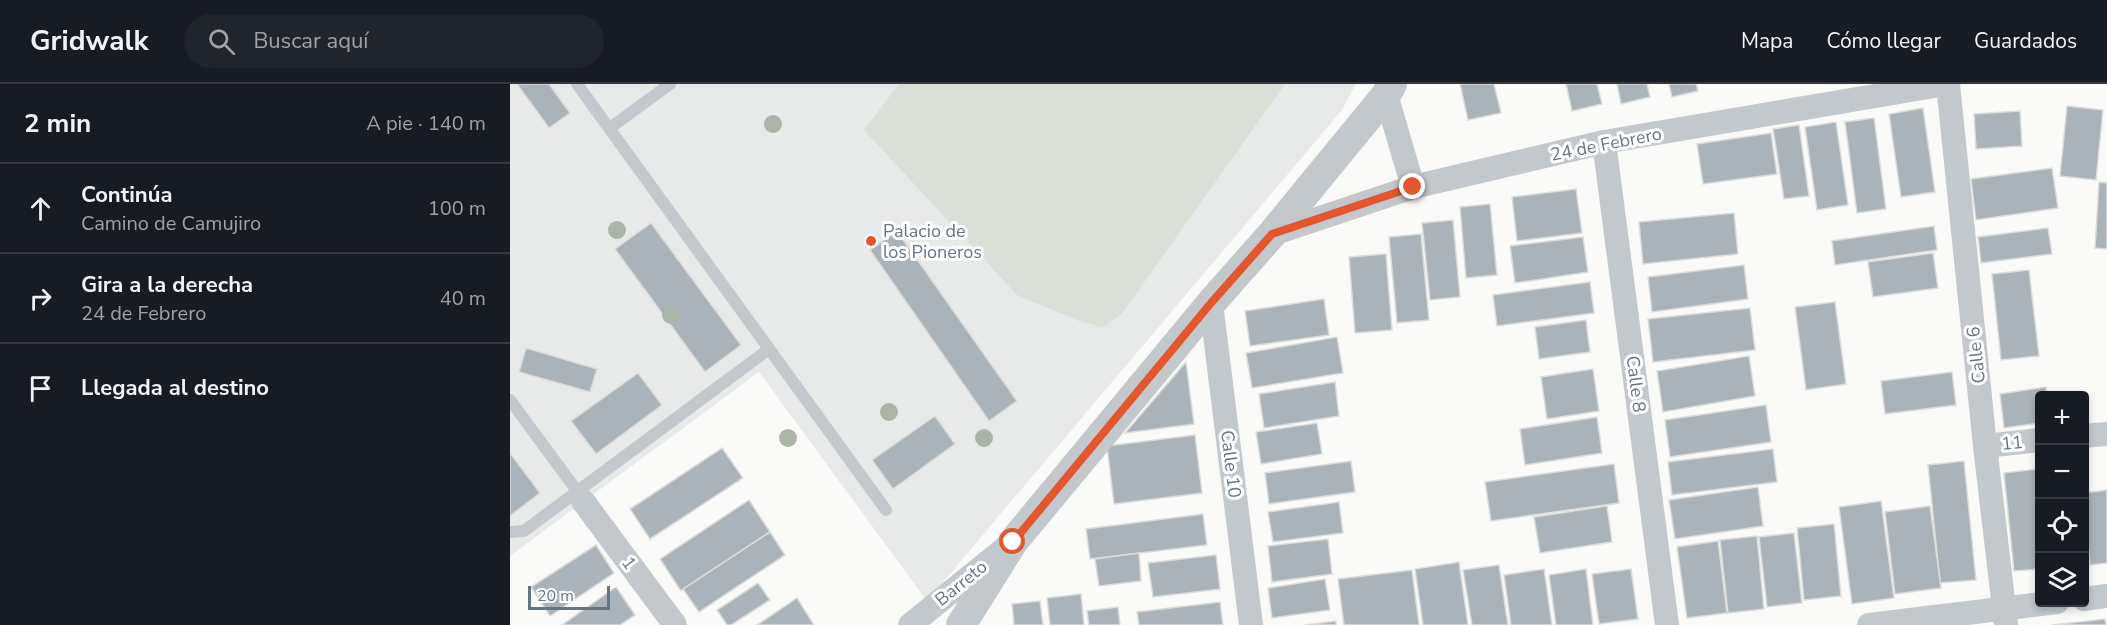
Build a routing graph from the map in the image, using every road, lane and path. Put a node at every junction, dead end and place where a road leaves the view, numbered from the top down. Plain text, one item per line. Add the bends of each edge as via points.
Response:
1 (577, 84) edge
2 (670, 84) edge
3 (1947, 84) edge
4 (1389, 89) edge
5 (610, 128) junction
6 (1604, 142) junction
7 (1413, 187) junction
8 (1272, 234) junction
9 (1211, 303) junction
10 (769, 349) junction
11 (510, 400) edge
12 (2107, 434) edge
13 (2089, 436) edge
14 (2035, 441) edge
15 (1985, 446) junction
16 (580, 496) junction
17 (886, 510) dead end
18 (510, 532) edge
19 (1013, 542) junction
20 (2107, 596) edge
21 (2089, 598) edge
22 (2042, 607) edge
23 (2005, 617) edge
24 (675, 625) edge
25 (910, 625) edge
26 (961, 625) edge
27 (1251, 625) edge
28 (1667, 625) edge
29 (1869, 625) edge

1 - 5 lane
2 - 5 lane
3 - 6 street, 24 de Febrero
3 - 15 street, Calle 6
4 - 7 street
4 - 8 street
5 - 10 lane
6 - 7 street, 24 de Febrero
6 - 28 street, Calle 8
7 - 8 street, 24 de Febrero
8 - 9 street
9 - 19 street
9 - 27 street, Calle 10
10 - 16 lane
10 - 17 lane
11 - 16 lane
12 - 13 street
14 - 15 street, 11
15 - 23 street, Calle 6
16 - 18 lane via 524,531
16 - 24 street, 1
19 - 25 street, Barreto
19 - 26 street
20 - 21 street
22 - 23 street
23 - 29 street

